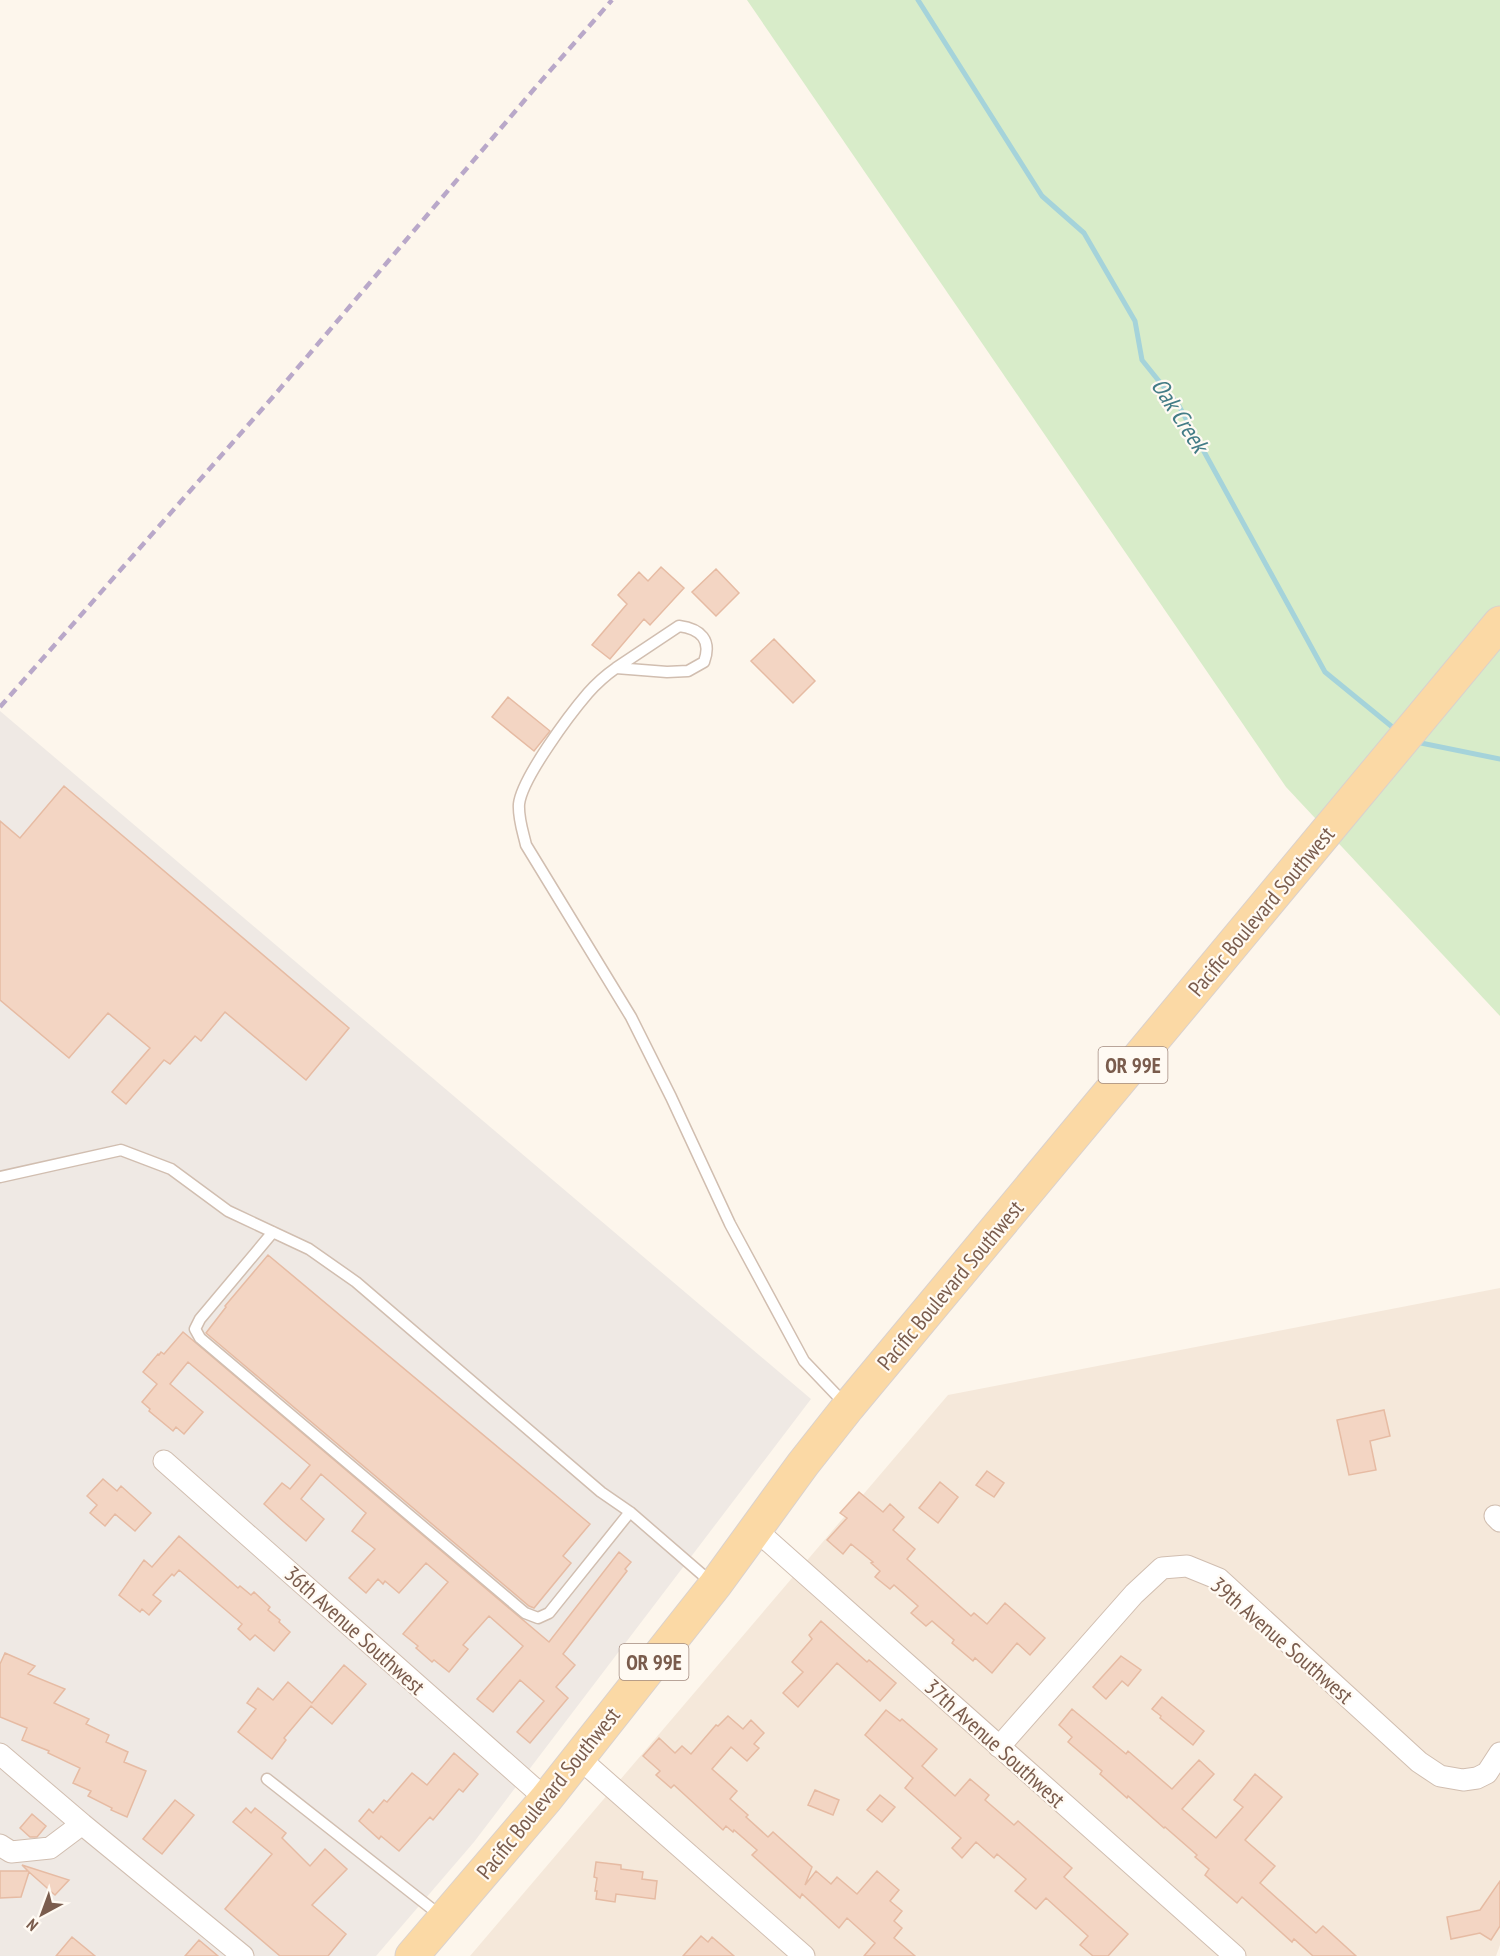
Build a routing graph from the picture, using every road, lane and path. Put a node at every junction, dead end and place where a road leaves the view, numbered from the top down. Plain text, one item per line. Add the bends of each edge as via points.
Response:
1 (1500, 623) edge
2 (616, 668) junction
3 (0, 1177) edge
4 (273, 1232) junction
5 (848, 1407) junction
6 (164, 1461) dead end
7 (630, 1512) junction
8 (755, 1529) junction
9 (715, 1585) junction
10 (999, 1747) junction
11 (1500, 1753) edge
12 (0, 1754) edge
13 (579, 1758) junction
14 (267, 1779) dead end
15 (546, 1799) junction
16 (82, 1824) junction
17 (0, 1845) edge
18 (444, 1918) junction
19 (243, 1956) edge
20 (412, 1956) edge
21 (804, 1956) edge
22 (1235, 1956) edge

1 - 5 main road, Pacific Boulevard Southwest / OR 99E
2 - 2 lane via 680,626 691,627 704,638 708,650 704,662 688,670
2 - 5 lane via 589,692 525,785 519,803 526,845 630,1017 730,1224 804,1361
3 - 4 lane via 121,1150 171,1169 228,1211
4 - 7 lane via 309,1249 356,1282 601,1492
4 - 7 lane via 200,1319 195,1329 200,1338 525,1613 538,1618 549,1613
5 - 8 main road, Pacific Boulevard Southwest / OR 99E
6 - 15 street, 36th Avenue Southwest
7 - 9 lane
8 - 9 main road, Pacific Boulevard Southwest / OR 99E
8 - 10 street, 37th Avenue Southwest
9 - 13 main road, Pacific Boulevard Southwest / OR 99E
10 - 11 street, 39th Avenue Southwest via 1134,1594 1162,1568 1187,1566 1219,1579 1419,1762 1440,1776 1477,1778 1487,1773
10 - 22 street, 37th Avenue Southwest
12 - 16 street
13 - 15 main road, Pacific Boulevard Southwest / OR 99E
13 - 21 street
14 - 18 lane
15 - 18 main road, Pacific Boulevard Southwest / OR 99E
16 - 17 street via 50,1848 11,1852
16 - 19 street
18 - 20 main road, Pacific Boulevard Southwest / OR 99E

